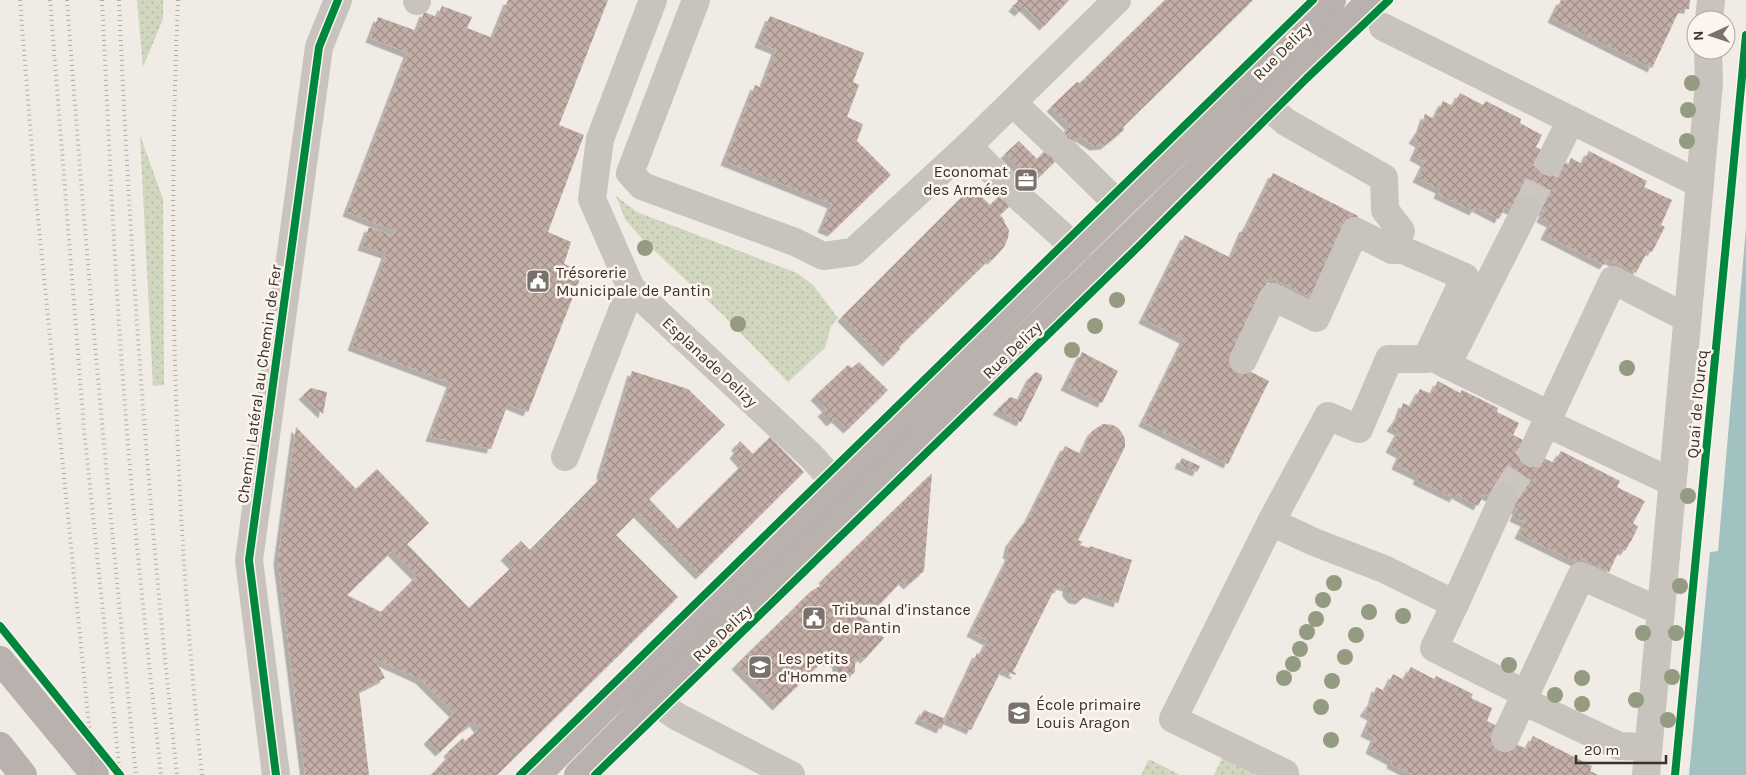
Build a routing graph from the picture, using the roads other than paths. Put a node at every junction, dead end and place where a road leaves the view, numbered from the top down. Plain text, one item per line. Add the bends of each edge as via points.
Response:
1 (338, 0) edge
2 (653, 0) edge
3 (696, 0) edge
4 (1117, 0) edge
5 (1332, 0) edge
6 (1371, 0) edge
7 (1383, 28) dead end
8 (1708, 60) edge
9 (1255, 96) junction
10 (1013, 102) junction
11 (1571, 120) junction
12 (968, 146) junction
13 (1550, 162) tunnel mouth
14 (1700, 184) junction
15 (1120, 206) junction
16 (1526, 209) tunnel mouth
17 (1401, 231) dead end
18 (1078, 248) junction
19 (631, 288) junction
20 (1686, 318) junction
21 (1243, 360) dead end
22 (1438, 360) junction
23 (1548, 419) junction
24 (1532, 453) tunnel mouth
25 (565, 457) dead end
26 (1672, 482) junction
27 (836, 484) junction
28 (1504, 496) tunnel mouth
29 (1271, 522) junction
30 (739, 584) junction
31 (1455, 604) junction
32 (1660, 611) junction
33 (0, 660) edge
34 (1524, 698) junction
35 (652, 700) junction
36 (1505, 738) dead end
37 (0, 746) edge
38 (1648, 747) junction
39 (0, 767) edge
40 (6, 775) edge
41 (23, 775) edge
42 (95, 775) edge
43 (276, 775) edge
44 (537, 775) edge
45 (578, 775) edge
46 (792, 775) edge
47 (1283, 775) edge
48 (1646, 775) edge

1 - 43 street, Chemin Latéral au Chemin de Fer via 319,47 249,560
2 - 19 street, Esplanade Delizy via 600,139 592,199
3 - 12 street via 630,173 642,186 795,242 823,256 853,252
4 - 10 street
5 - 9 main road, Rue Delizy
6 - 9 main road, Rue Delizy via 1318,54
7 - 11 street
8 - 14 street, Quai de l'Ourcq
9 - 15 main road, Rue Delizy
9 - 17 street via 1286,122 1384,178 1385,210
9 - 35 main road, Rue Delizy
10 - 12 street
10 - 15 street
11 - 13 street
11 - 14 street
12 - 18 street
14 - 20 street, Quai de l'Ourcq
15 - 18 main road, Rue Delizy
16 - 22 street
18 - 27 main road, Rue Delizy
19 - 25 street
19 - 27 street, Esplanade Delizy
20 - 23 street via 1613,280
20 - 26 street, Quai de l'Ourcq
21 - 22 street via 1273,297 1316,318 1355,231 1392,250 1403,250 1465,277
22 - 23 street
22 - 29 street via 1389,359 1359,429 1328,416
23 - 24 street
23 - 26 street
26 - 32 street, Quai de l'Ourcq
27 - 30 main road, Rue Delizy
28 - 31 street
29 - 31 street via 1384,569
29 - 47 street via 1173,719 1285,773
30 - 35 street, Rue Delizy via 737,601 651,684
30 - 44 main road, Rue Delizy via 604,708
31 - 34 street via 1434,648
32 - 34 street via 1582,576
32 - 38 street, Quai de l'Ourcq
33 - 42 main road
34 - 36 street
34 - 38 street via 1619,746
35 - 45 main road, Rue Delizy
35 - 46 street via 678,717
37 - 41 main road
38 - 48 street, Quai de l'Ourcq
39 - 40 main road

